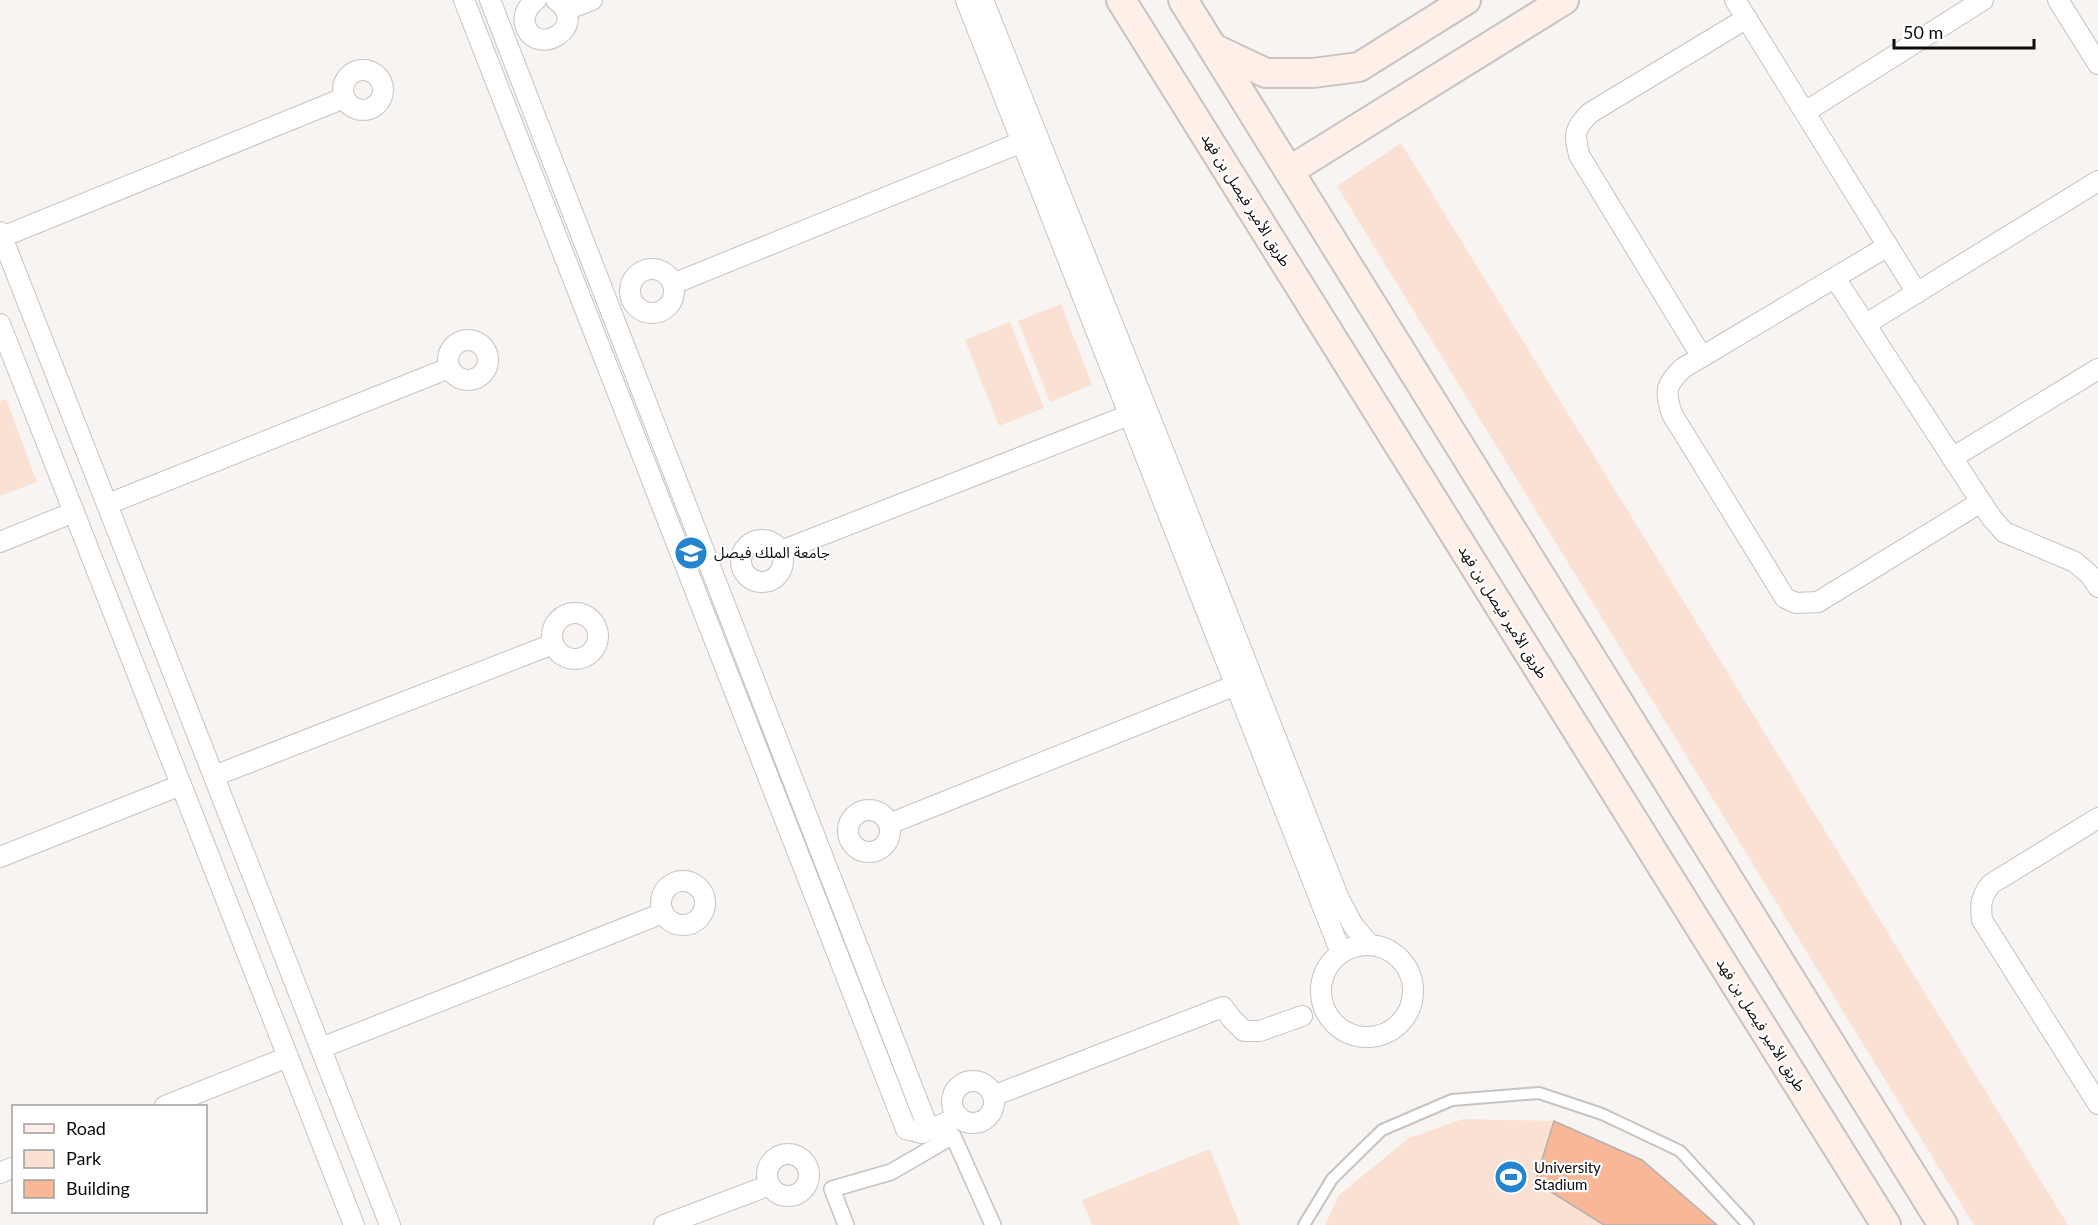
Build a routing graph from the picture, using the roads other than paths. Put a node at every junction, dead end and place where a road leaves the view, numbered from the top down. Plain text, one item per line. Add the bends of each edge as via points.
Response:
1 (464, 0) edge
2 (490, 0) edge
3 (536, 0) edge
4 (592, 0) edge
5 (966, 0) edge
6 (983, 0) edge
7 (1121, 0) edge
8 (1183, 0) edge
9 (1466, 0) edge
10 (1564, 0) edge
11 (1735, 0) edge
12 (1983, 0) edge
13 (2058, 0) edge
14 (561, 5) edge
15 (1747, 18) junction
16 (1213, 48) junction
17 (2098, 64) edge
18 (344, 98) dead end
19 (1805, 112) junction
20 (1022, 142) junction
21 (1289, 171) junction
22 (2098, 181) edge
23 (1, 235) edge
24 (1888, 246) junction
25 (1835, 278) junction
26 (673, 284) dead end
27 (1917, 293) junction
28 (0, 324) edge
29 (1866, 324) junction
30 (1702, 357) junction
31 (449, 368) dead end
32 (2098, 369) edge
33 (1129, 415) junction
34 (1952, 458) junction
35 (1981, 502) junction
36 (108, 504) junction
37 (74, 512) junction
38 (0, 542) edge
39 (781, 551) dead end
40 (2098, 587) edge
41 (553, 644) dead end
42 (1236, 686) junction
43 (214, 776) junction
44 (181, 785) junction
45 (2098, 818) edge
46 (889, 824) dead end
47 (0, 857) edge
48 (663, 913) dead end
49 (1370, 945) junction
50 (1341, 953) junction
51 (1322, 1000) junction
52 (1302, 1016) junction
53 (1331, 1021) junction
54 (321, 1048) junction
55 (288, 1057) junction
56 (993, 1096) junction
57 (2098, 1104) edge
58 (170, 1105) edge
59 (959, 1117) junction
60 (918, 1127) junction
61 (770, 1185) dead end
62 (354, 1225) edge
63 (390, 1225) edge
64 (664, 1225) edge
65 (846, 1225) edge
66 (993, 1225) edge
67 (1305, 1225) edge
68 (1748, 1225) edge
69 (1886, 1225) edge
70 (1943, 1225) edge

1 - 60 street
2 - 60 street
3 - 14 street via 525,18 528,31 540,39 553,39 564,30 568,17
4 - 14 street
5 - 20 street
6 - 49 street via 1339,900
7 - 69 main road, طريق الأمير فيصل بن فهد
8 - 16 main road
9 - 16 main road via 1359,67 1313,73 1266,73
10 - 21 main road
11 - 15 street
12 - 19 street
13 - 17 street
15 - 19 street
15 - 30 street via 1590,113 1577,127 1575,140 1579,155
16 - 21 main road
18 - 23 street
19 - 24 street
20 - 26 street
20 - 33 street
21 - 70 main road
22 - 27 street
23 - 36 street
24 - 25 street
24 - 27 street
25 - 29 street
25 - 30 street
27 - 29 street
28 - 37 street
29 - 34 street
30 - 35 street via 1669,382 1666,397 1672,414 1785,598 1796,603 1818,602
31 - 36 street
32 - 34 street
33 - 39 street
33 - 42 street
34 - 35 street
35 - 40 street via 2004,532 2075,562
36 - 43 street
37 - 38 street
37 - 44 street
41 - 43 street
42 - 46 street
42 - 50 street
43 - 54 street
44 - 47 street
44 - 55 street
45 - 57 street via 1991,884 1980,905 1982,920
48 - 54 street
49 - 50 street via 1355,946
49 - 53 street via 1398,956 1407,968 1413,982 1409,1011 1401,1024 1373,1037 1358,1037
50 - 51 street via 1322,977
51 - 52 street
51 - 53 street
52 - 53 street
52 - 56 street via 1260,1031 1244,1031 1223,1007
54 - 63 street
55 - 58 street
55 - 62 street
56 - 59 street via 993,1109 984,1119 971,1122
56 - 59 street via 985,1085 972,1081 959,1086 952,1098
59 - 60 street
61 - 64 street
65 - 66 street via 832,1189 891,1172 953,1136
67 - 68 lane via 1332,1179 1382,1130 1452,1100 1539,1093 1602,1114 1680,1151

